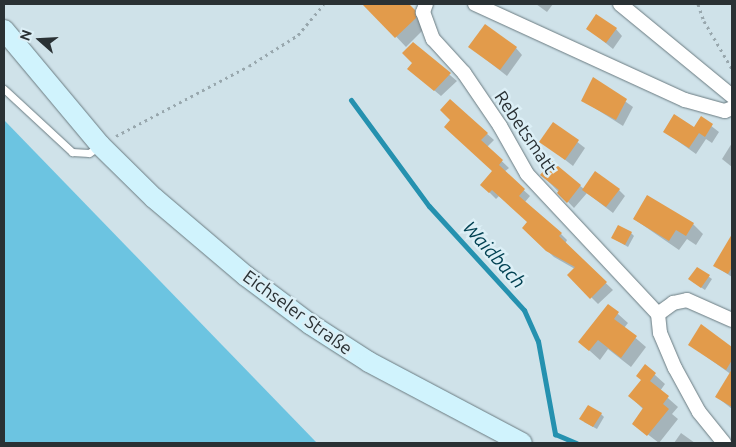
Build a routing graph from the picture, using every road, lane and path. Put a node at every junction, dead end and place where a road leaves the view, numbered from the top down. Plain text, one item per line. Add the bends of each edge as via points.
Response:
1 (324, 4) edge
2 (426, 4) edge
3 (475, 4) edge
4 (620, 4) edge
5 (698, 4) edge
6 (4, 30) edge
7 (732, 68) edge
8 (4, 89) edge
9 (732, 96) edge
10 (732, 108) edge
11 (100, 145) junction
12 (658, 314) junction
13 (732, 320) edge
14 (522, 443) edge
15 (724, 443) edge

1 - 11 path via 298,35 249,66
2 - 12 street, Rebetsmatt via 423,12 433,39 464,73 528,174
3 - 10 street via 685,100 724,111
4 - 9 street
5 - 7 path via 704,21
6 - 11 main road, Eichseler Straße
8 - 11 lane via 72,152 89,153
11 - 14 main road, Eichseler Straße via 197,235 310,324 435,399
12 - 13 street via 673,303 687,300
12 - 15 street via 660,334 675,368 699,412

